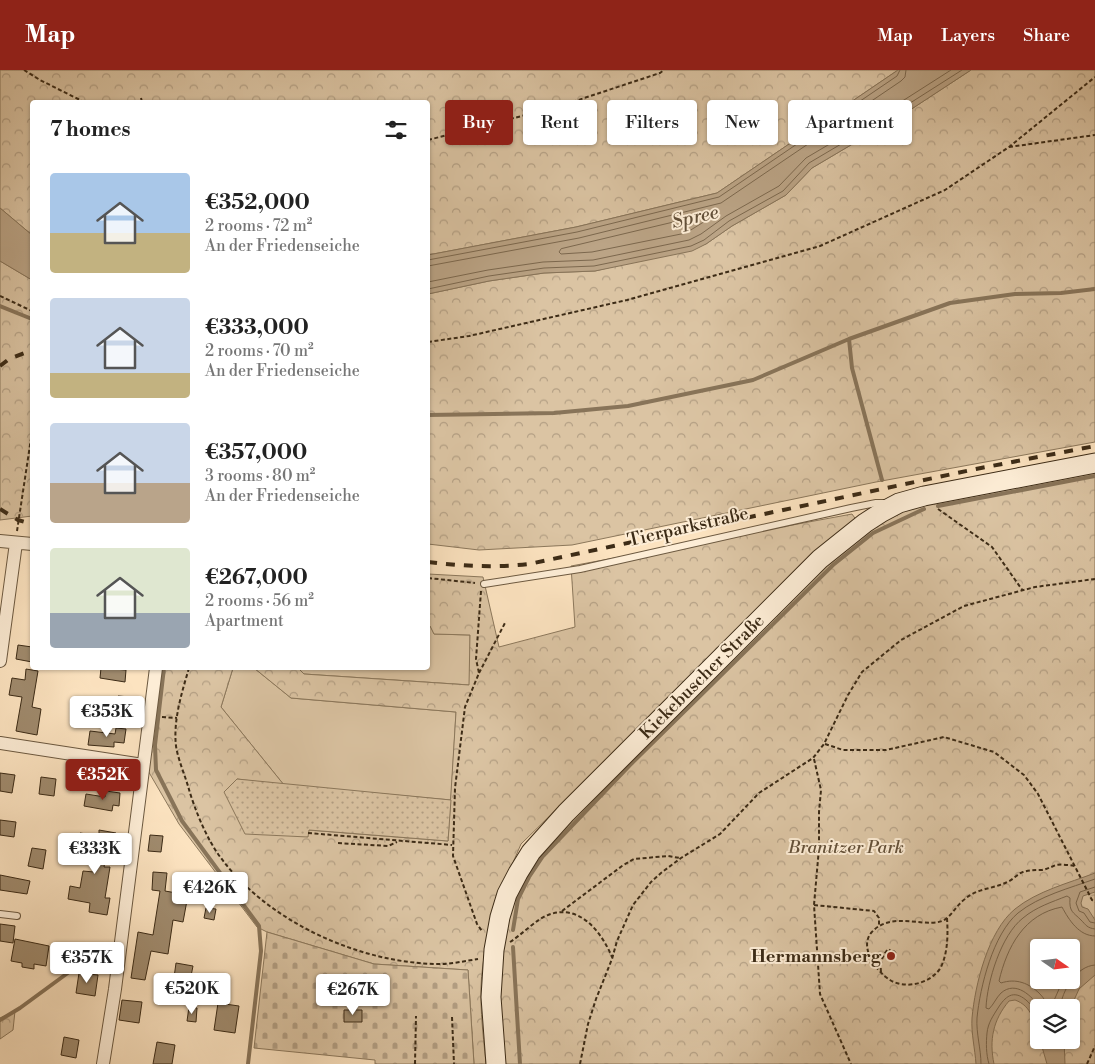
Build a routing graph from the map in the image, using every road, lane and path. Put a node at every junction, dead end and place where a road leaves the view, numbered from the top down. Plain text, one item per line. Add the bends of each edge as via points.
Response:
1 (24, 70) edge
2 (664, 70) edge
3 (1095, 77) edge
4 (80, 100) edge
5 (1095, 135) edge
6 (430, 139) edge
7 (1009, 147) junction
8 (0, 296) edge
9 (30, 310) edge
10 (430, 342) edge
11 (30, 445) edge
12 (1095, 463) edge
13 (924, 496) junction
14 (899, 503) junction
15 (0, 541) edge
16 (16, 543) junction
17 (30, 544) edge
18 (430, 578) edge
19 (1095, 579) edge
20 (484, 584) junction
21 (1023, 591) junction
22 (506, 621) dead end
23 (0, 660) edge
24 (156, 670) edge
25 (188, 670) edge
26 (479, 673) junction
27 (162, 717) dead end
28 (176, 718) junction
29 (0, 743) edge
30 (824, 744) junction
31 (814, 758) junction
32 (144, 765) junction
33 (308, 833) dead end
34 (399, 841) junction
35 (338, 843) dead end
36 (452, 845) junction
37 (681, 858) junction
38 (1075, 866) junction
39 (1095, 902) edge
40 (814, 905) junction
41 (562, 912) junction
42 (0, 914) edge
43 (17, 916) dead end
44 (947, 918) junction
45 (880, 927) junction
46 (485, 934) dead end
47 (508, 944) dead end
48 (891, 951) dead end
49 (480, 959) dead end
50 (612, 959) junction
51 (881, 972) junction
52 (416, 1016) dead end
53 (452, 1017) dead end
54 (1095, 1046) edge
55 (104, 1064) edge
56 (414, 1064) edge
57 (454, 1064) edge
58 (496, 1064) edge
59 (580, 1064) edge
60 (851, 1064) edge
61 (1087, 1064) edge

1 - 4 path
2 - 6 path via 557,107
3 - 7 path
5 - 7 path
7 - 10 path via 945,190 820,246 627,300
8 - 9 path
11 - 16 path
12 - 13 street, Kiekebuscher Straße
13 - 14 street, Kiekebuscher Straße
13 - 21 path via 932,506 992,547
14 - 20 lane, Tierparkstraße via 876,503 580,569
14 - 58 street, Kiekebuscher Straße via 865,523 820,559 579,799 531,852 507,894 497,933 491,997
15 - 16 street
16 - 17 street
16 - 23 street
18 - 20 path
19 - 21 path
20 - 26 path via 479,594 476,659
21 - 30 path via 964,606 901,640 862,672
22 - 26 path
24 - 32 street
25 - 28 path
26 - 36 path via 465,707
27 - 28 path
28 - 49 path via 176,746 195,809 220,858 247,889 268,906 332,941 393,960 440,964
29 - 32 street
30 - 31 path
30 - 38 path via 843,750 886,750 944,737 994,752 1024,775 1038,794
31 - 37 path via 759,793 720,834
31 - 40 path via 821,790 820,848
32 - 55 street
33 - 34 path
34 - 35 path via 388,846
34 - 36 path
36 - 46 path via 452,856 477,924
37 - 41 path via 634,859
37 - 50 path via 651,882 633,905
38 - 39 path
38 - 44 path via 1058,865 1021,873 1007,883 966,898
40 - 45 path via 874,911
40 - 60 path via 820,994
41 - 47 path via 546,915
41 - 50 path via 572,912 592,925 607,945
42 - 43 lane
44 - 45 path via 935,923 899,921
44 - 51 path via 945,953 940,968 932,977 916,984 904,984 892,982
45 - 51 path via 871,933 867,944 870,958
48 - 51 path via 886,952 881,961
50 - 59 path via 588,1024
52 - 56 path
53 - 57 path
54 - 61 path

